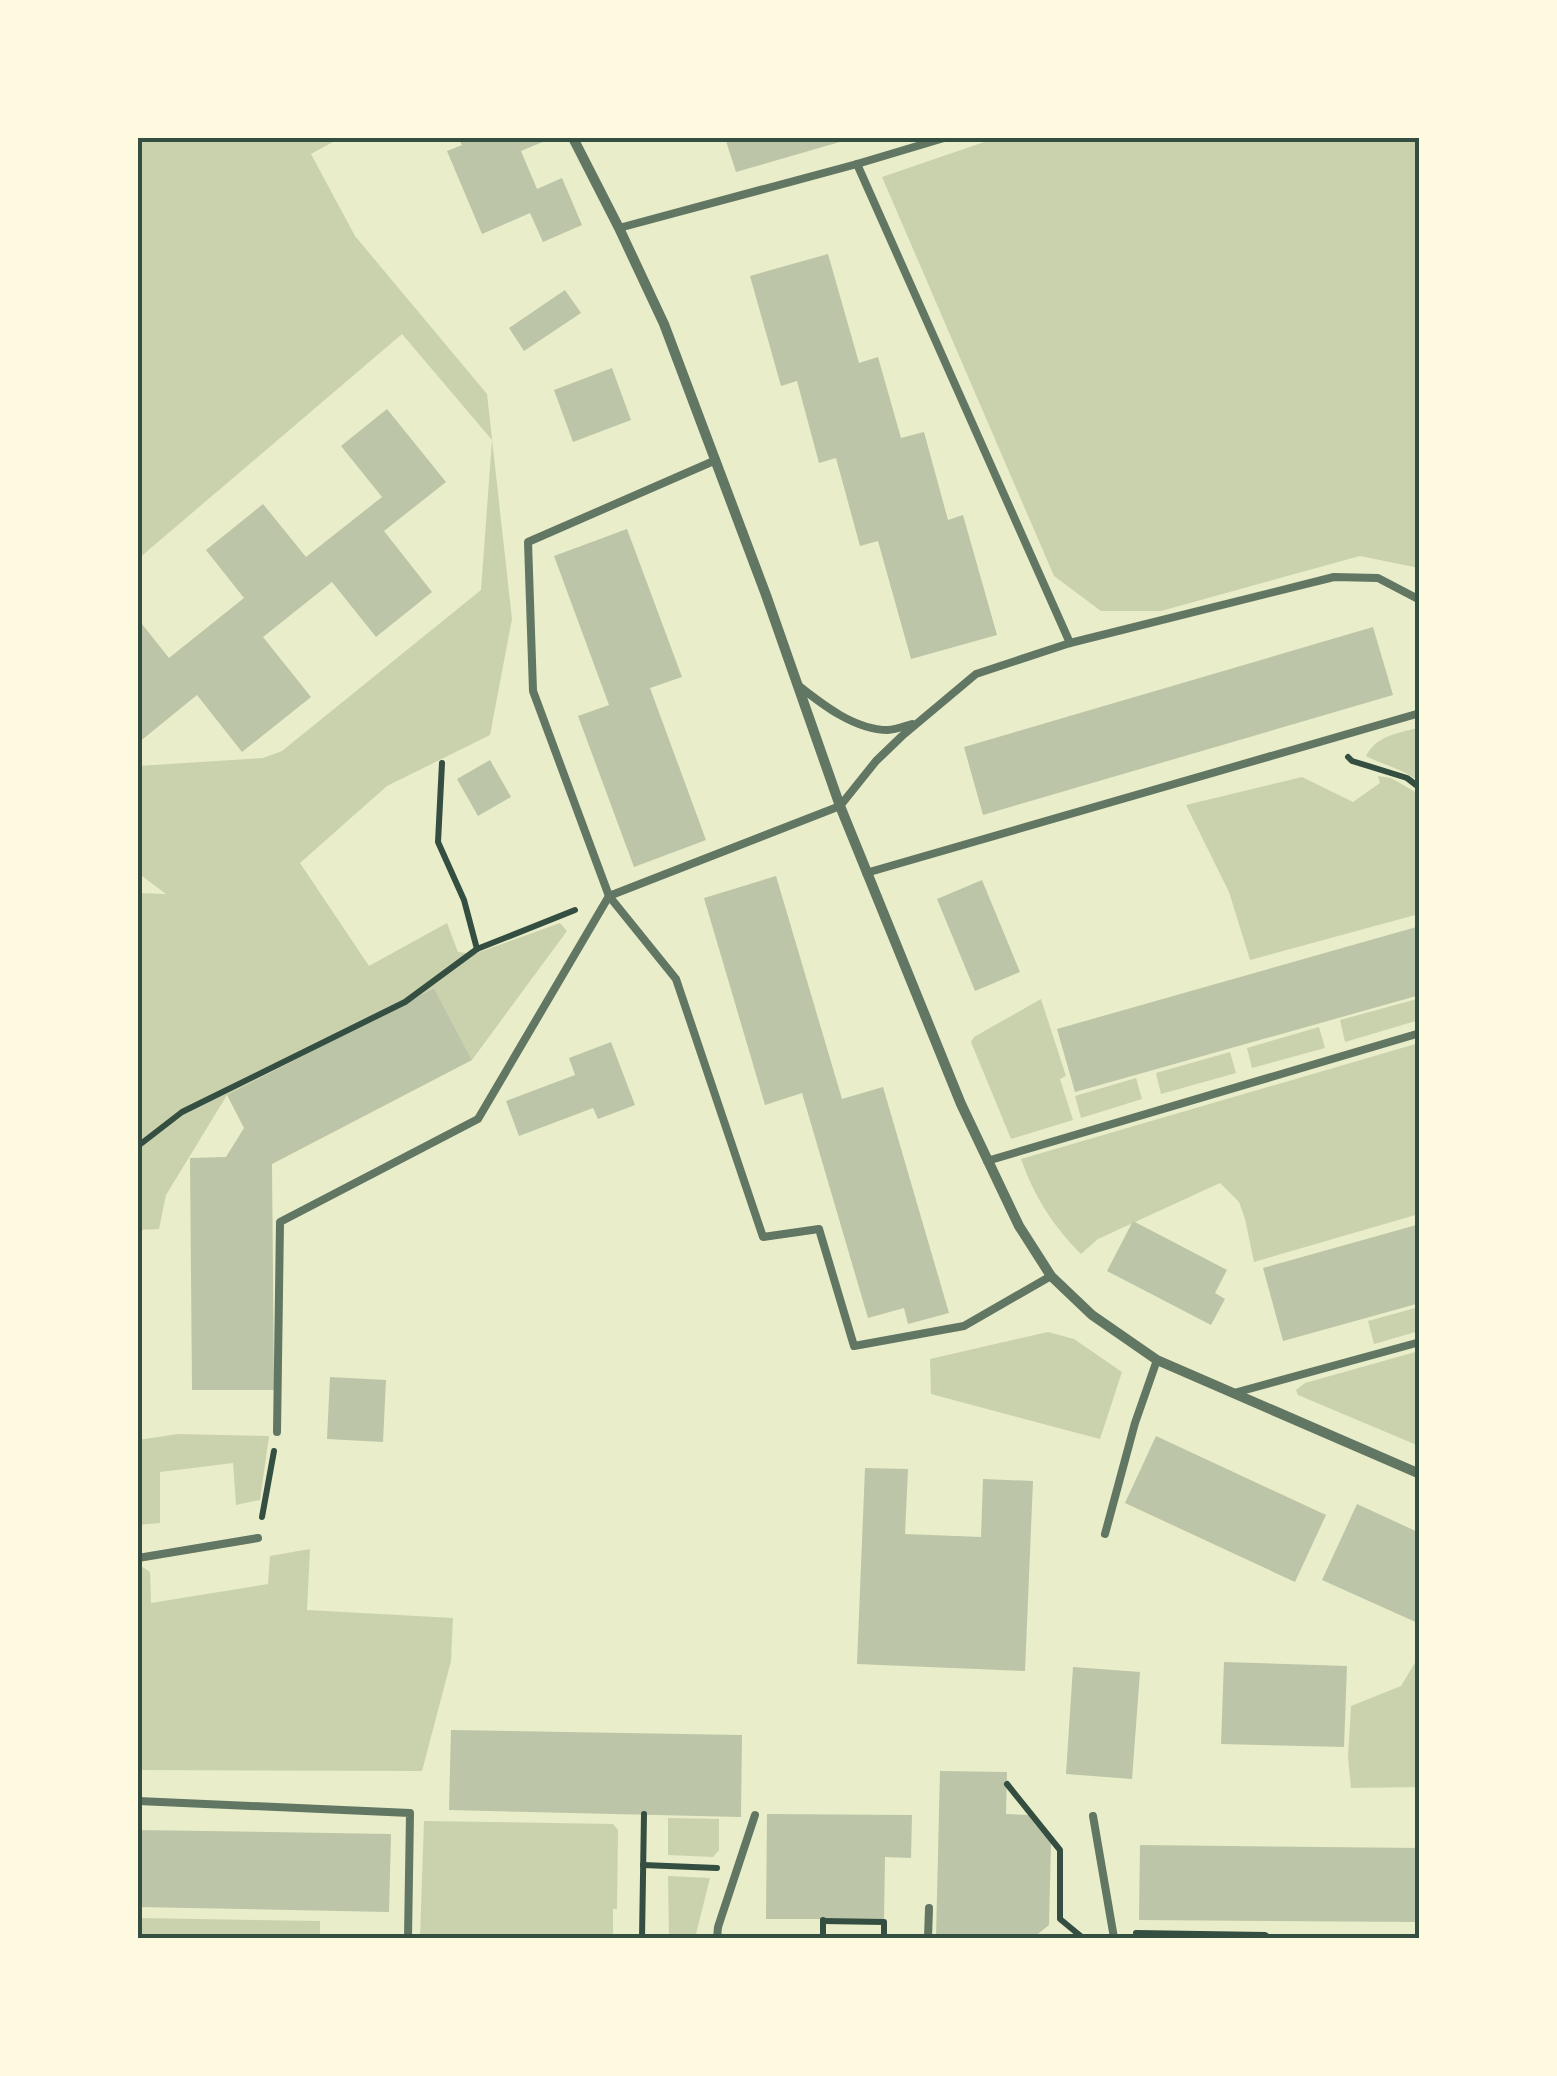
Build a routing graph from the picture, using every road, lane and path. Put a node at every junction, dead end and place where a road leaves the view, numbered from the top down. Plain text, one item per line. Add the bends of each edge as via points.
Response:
1 (573, 138) edge
2 (944, 138) edge
3 (857, 164) junction
4 (619, 228) junction
5 (716, 460) junction
6 (1420, 600) edge
7 (1070, 643) junction
8 (796, 684) junction
9 (1420, 713) edge
10 (916, 723) junction
11 (1330, 738) junction
12 (442, 763) dead end
13 (1420, 788) edge
14 (840, 806) junction
15 (866, 873) junction
16 (608, 896) junction
17 (477, 949) junction
18 (1420, 1033) edge
19 (138, 1146) edge
20 (987, 1160) junction
21 (1051, 1276) junction
22 (1420, 1342) edge
23 (1157, 1360) junction
24 (1234, 1393) junction
25 (277, 1432) dead end
26 (1420, 1474) edge
27 (1105, 1534) dead end
28 (258, 1538) dead end
29 (138, 1558) edge
30 (1007, 1784) dead end
31 (138, 1801) edge
32 (644, 1814) dead end
33 (755, 1815) dead end
34 (1094, 1816) dead end
35 (643, 1864) junction
36 (738, 1870) junction
37 (929, 1908) dead end
38 (1114, 1936) edge
39 (408, 1938) edge
40 (642, 1938) edge
41 (717, 1938) edge
42 (823, 1938) edge
43 (884, 1938) edge
44 (928, 1938) edge
45 (1083, 1938) edge
46 (1269, 1938) edge

1 - 4 street
2 - 3 lane
3 - 4 lane
3 - 7 lane
4 - 5 street
5 - 8 street
5 - 16 lane via 528,542 533,690
6 - 7 lane via 1378,578 1334,577
7 - 10 lane via 976,674
8 - 10 lane via 866,726 889,730
8 - 14 street
9 - 11 lane
10 - 14 lane
11 - 13 path via 1352,761
11 - 15 lane
12 - 17 path via 438,842
14 - 15 street
14 - 16 lane
15 - 20 street
16 - 17 path
16 - 21 lane via 676,979 764,1237 819,1229 854,1346 964,1326
16 - 25 lane via 478,1120 280,1222
17 - 19 path via 405,1002 182,1112
18 - 20 lane
20 - 21 street
21 - 23 street
22 - 24 lane
23 - 24 street
23 - 27 lane
24 - 26 street
28 - 29 lane
30 - 45 path via 1060,1850 1060,1919
31 - 39 lane via 410,1813
32 - 35 path
33 - 36 lane
34 - 38 lane
35 - 36 path
35 - 40 path
36 - 41 lane
37 - 44 lane
38 - 46 path
42 - 43 path via 823,1920 884,1922

